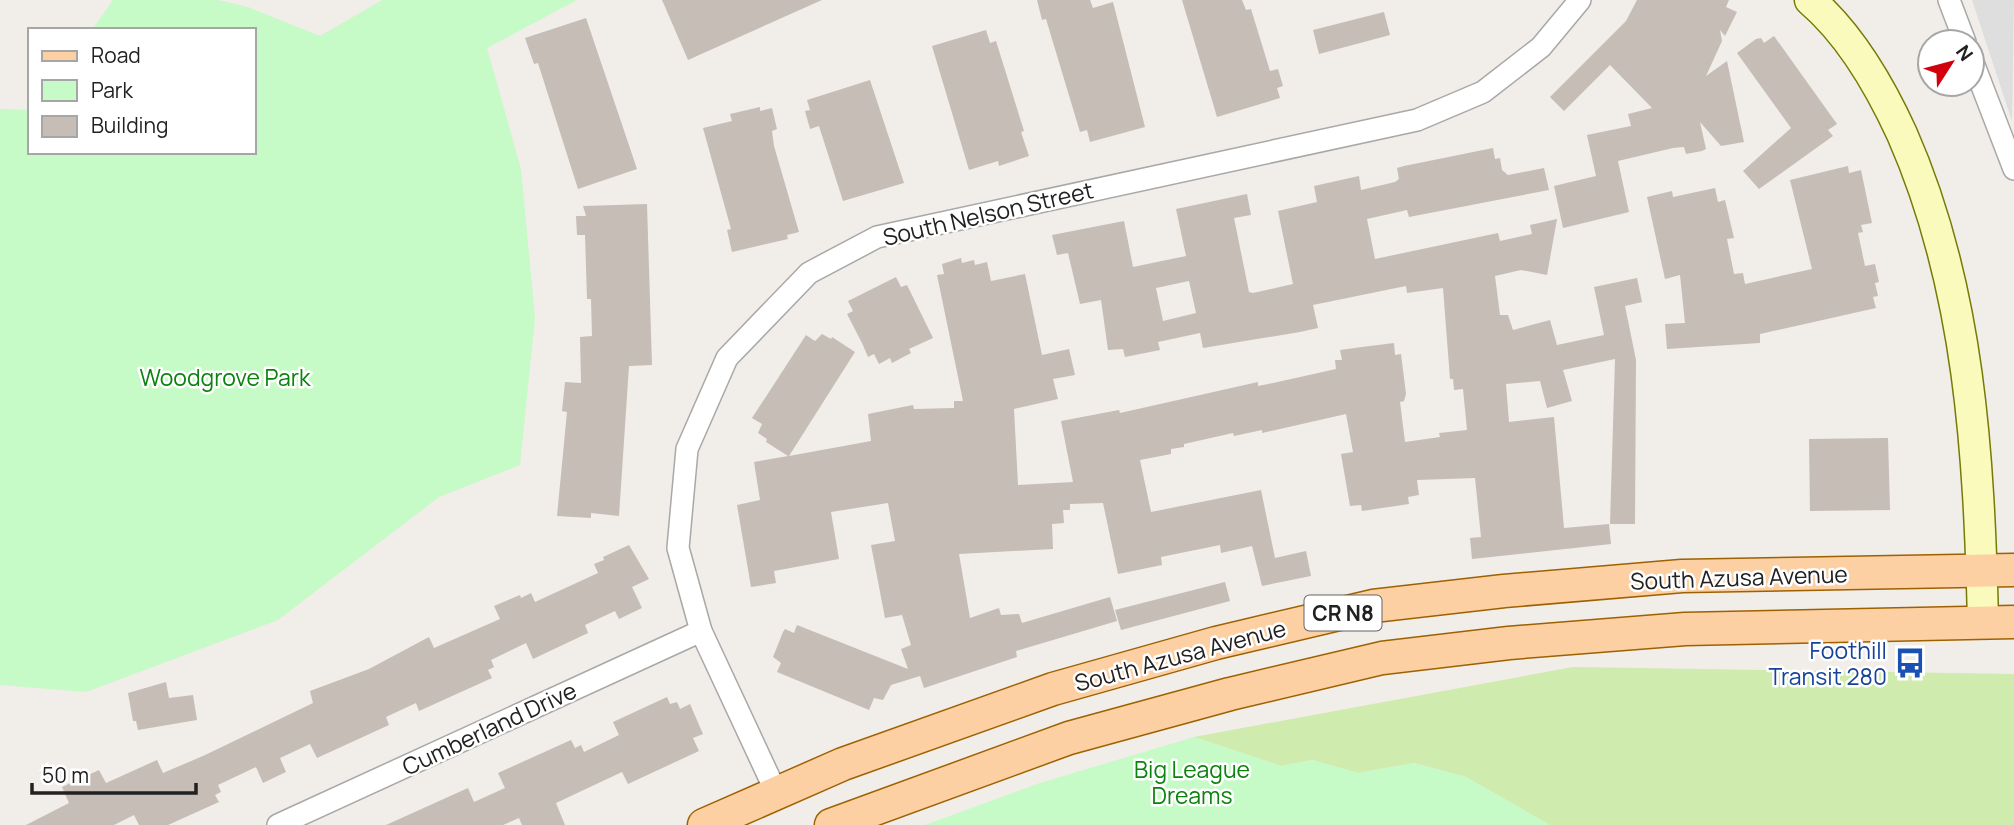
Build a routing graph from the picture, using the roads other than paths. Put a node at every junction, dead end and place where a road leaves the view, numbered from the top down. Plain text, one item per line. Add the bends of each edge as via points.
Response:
1 (1580, 0) edge
2 (1810, 0) edge
3 (1949, 0) edge
4 (1960, 28) edge
5 (1986, 96) edge
6 (2014, 169) edge
7 (1982, 570) junction
8 (2014, 570) edge
9 (1983, 622) junction
10 (2014, 622) edge
11 (701, 631) junction
12 (776, 792) junction
13 (278, 825) edge
14 (704, 825) edge
15 (831, 825) edge

1 - 11 street, South Nelson Street via 1541,47 1483,92 1417,120 877,237 810,273 727,358 687,449 678,548
2 - 7 street via 1857,52 1890,107 1938,229 1955,293 1978,459
3 - 4 street
5 - 6 street
7 - 8 main road, South Azusa Avenue / CR N8
7 - 9 street
7 - 12 main road, South Azusa Avenue / CR N8 via 1682,576 1373,606 1052,689
9 - 10 main road, CR N8
9 - 15 main road, CR N8 via 1685,629 1382,658 1069,738
11 - 12 street, South Nelson Street
11 - 13 street, Cumberland Drive
12 - 14 main road, South Azusa Avenue / CR N8

